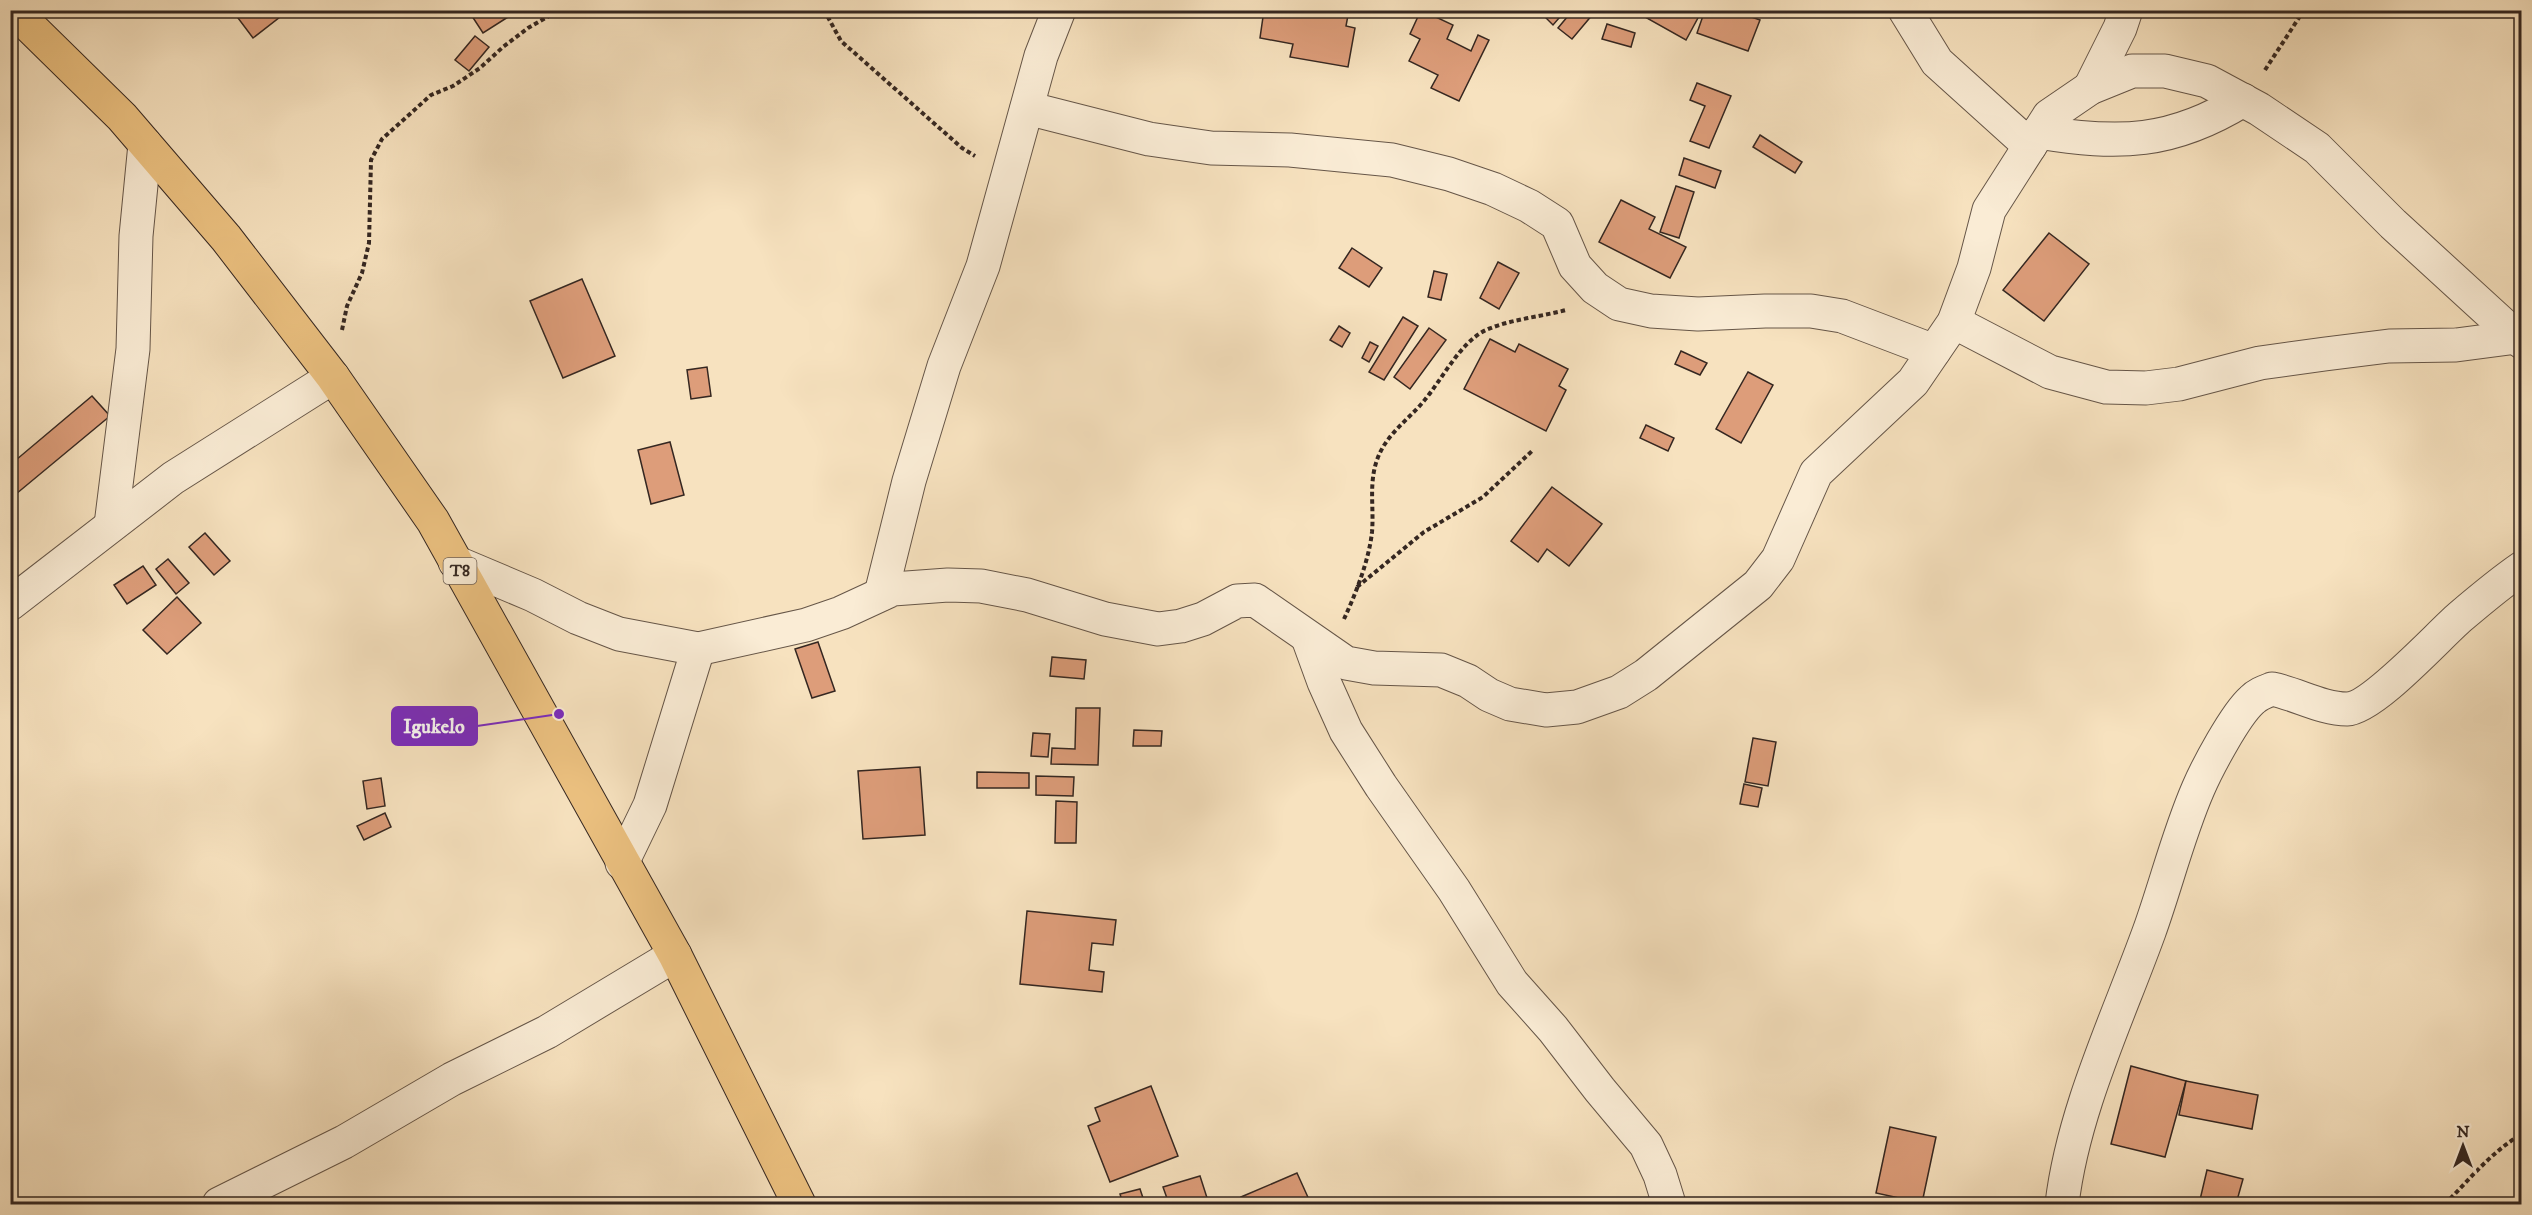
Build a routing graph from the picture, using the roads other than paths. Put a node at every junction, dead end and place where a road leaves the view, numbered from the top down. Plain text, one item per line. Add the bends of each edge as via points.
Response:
1 (13, 10) edge
2 (1059, 10) edge
3 (1905, 10) edge
4 (2126, 10) edge
5 (2090, 88) junction
6 (2243, 100) junction
7 (1028, 108) junction
8 (2034, 139) junction
9 (145, 144) junction
10 (1954, 322) junction
11 (2519, 340) edge
12 (1934, 351) junction
13 (333, 377) junction
14 (111, 525) junction
15 (455, 562) junction
16 (2522, 568) edge
17 (881, 594) junction
18 (10, 604) edge
19 (1318, 645) junction
20 (698, 649) junction
21 (622, 862) junction
22 (675, 955) junction
23 (219, 1204) edge
24 (799, 1204) edge
25 (1669, 1204) edge
26 (2061, 1204) edge

1 - 9 highway, T8
2 - 7 street via 1041,56
3 - 8 street via 1937,62
4 - 5 street
5 - 6 street via 2132,72 2165,72 2208,81
5 - 8 street via 2049,116
6 - 8 street via 2193,127 2154,137 2124,141
6 - 11 street via 2317,148
7 - 12 street via 1149,139 1211,148 1290,150 1392,160 1449,174 1530,206 1557,224 1575,266 1595,288 1619,304 1698,314 1811,311 1842,316
7 - 17 street via 984,266 944,366 909,481
8 - 10 street via 1989,210
9 - 13 highway, T8 via 226,238
9 - 14 street via 136,236 133,349
10 - 11 street via 2050,372 2106,387 2179,384 2260,363 2389,346
10 - 12 street
12 - 19 street via 1913,382 1816,473 1778,559 1758,585 1619,692 1577,707 1546,710 1510,704 1441,670 1346,663
13 - 14 street via 173,478
13 - 15 highway, T8 via 433,521
14 - 18 street
15 - 20 street via 619,633
15 - 21 highway, T8
16 - 26 street via 2461,616 2367,701 2350,709 2337,708 2272,689 2250,701 2198,789 2087,1100 2065,1175
17 - 19 street via 893,589 981,586 1158,629 1203,619 1237,601 1255,600
17 - 20 street via 806,625
19 - 25 street via 1324,682 1346,731 1512,983 1646,1145
20 - 21 street via 650,805
21 - 22 highway, T8
22 - 23 street via 547,1032 452,1079 344,1142
22 - 24 highway, T8

